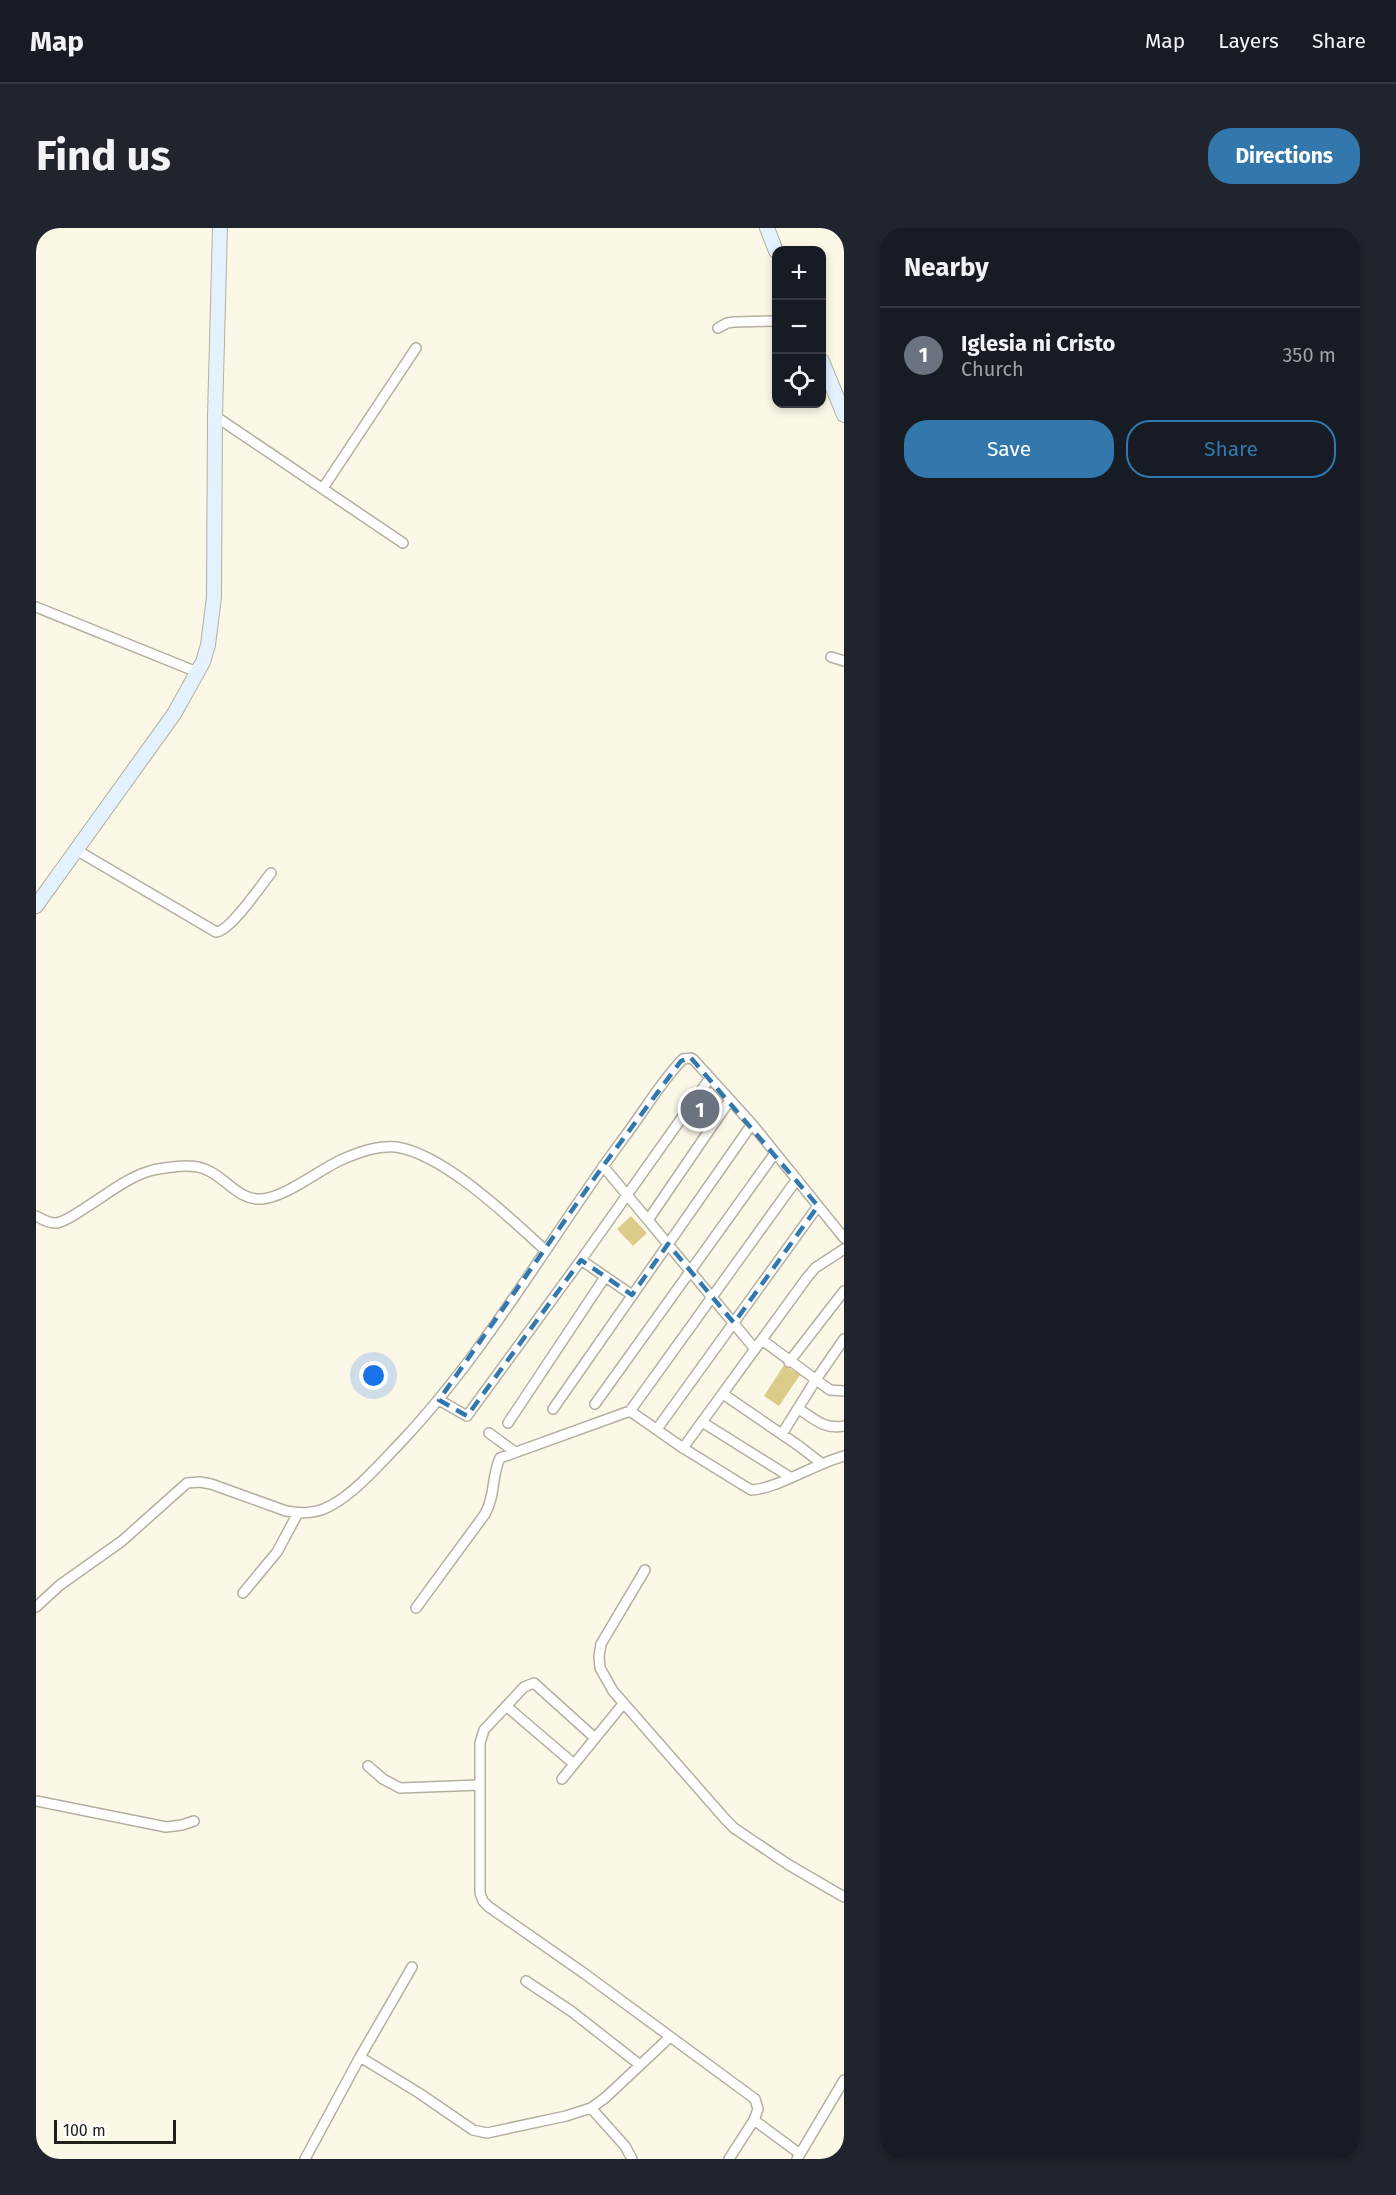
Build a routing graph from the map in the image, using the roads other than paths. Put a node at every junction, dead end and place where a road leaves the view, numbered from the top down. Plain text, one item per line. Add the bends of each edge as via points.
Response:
1 (220, 228) edge
2 (767, 228) edge
3 (775, 246) edge
4 (772, 321) edge
5 (718, 328) dead end
6 (416, 348) dead end
7 (826, 371) edge
8 (215, 416) junction
9 (844, 416) edge
10 (323, 488) junction
11 (403, 543) dead end
12 (36, 607) edge
13 (831, 657) dead end
14 (844, 661) edge
15 (197, 672) junction
16 (78, 851) junction
17 (271, 873) dead end
18 (36, 906) edge
19 (710, 1078) junction
20 (730, 1100) junction
21 (752, 1124) junction
22 (775, 1153) junction
23 (603, 1166) junction
24 (797, 1179) junction
25 (627, 1195) junction
26 (818, 1206) junction
27 (36, 1216) edge
28 (648, 1220) junction
29 (844, 1238) edge
30 (668, 1244) junction
31 (844, 1249) edge
32 (545, 1250) junction
33 (581, 1260) junction
34 (690, 1271) junction
35 (605, 1277) junction
36 (844, 1291) edge
37 (632, 1295) junction
38 (712, 1297) junction
39 (734, 1323) junction
40 (762, 1340) junction
41 (843, 1342) edge
42 (755, 1349) junction
43 (789, 1362) junction
44 (815, 1381) junction
45 (844, 1391) edge
46 (723, 1394) junction
47 (439, 1400) junction
48 (595, 1404) dead end
49 (553, 1409) dead end
50 (799, 1409) junction
51 (630, 1411) junction
52 (702, 1422) junction
53 (508, 1423) dead end
54 (844, 1426) edge
55 (657, 1429) junction
56 (489, 1433) dead end
57 (782, 1434) junction
58 (683, 1448) junction
59 (515, 1452) junction
60 (844, 1456) edge
61 (821, 1463) junction
62 (790, 1477) junction
63 (298, 1513) junction
64 (645, 1570) dead end
65 (243, 1593) dead end
66 (36, 1607) edge
67 (416, 1608) dead end
68 (623, 1704) junction
69 (506, 1706) junction
70 (595, 1738) junction
71 (574, 1764) junction
72 (368, 1766) dead end
73 (562, 1779) dead end
74 (480, 1785) junction
75 (36, 1801) edge
76 (194, 1821) dead end
77 (844, 1897) edge
78 (412, 1967) dead end
79 (526, 1981) dead end
80 (670, 2037) junction
81 (360, 2057) junction
82 (640, 2065) junction
83 (844, 2080) edge
84 (841, 2093) edge
85 (591, 2108) junction
86 (754, 2120) junction
87 (799, 2156) edge
88 (305, 2159) edge
89 (632, 2159) edge
90 (729, 2159) edge

1 - 8 street
2 - 3 street
4 - 5 street via 734,322
6 - 10 street
7 - 9 street
8 - 10 street
8 - 15 street via 214,597 208,645
10 - 11 street
12 - 15 street
13 - 14 street
15 - 16 street via 174,714
16 - 17 street via 216,932 231,923
16 - 18 street
19 - 20 street
19 - 23 street via 694,1060 683,1059
19 - 25 street
20 - 21 street
20 - 28 street
21 - 22 street
21 - 30 street
22 - 24 street
22 - 34 street
23 - 25 street
23 - 32 street
24 - 26 street
24 - 38 street
25 - 28 street
25 - 33 street
26 - 29 street
26 - 39 street
27 - 32 street via 58,1223 134,1178 164,1168 200,1167 238,1193 263,1199 280,1194 352,1155 381,1146 397,1147 415,1152 466,1183
28 - 30 street
30 - 34 street
30 - 37 street
31 - 40 street via 815,1268
32 - 47 street
33 - 35 street
33 - 47 street via 467,1416
34 - 38 street
34 - 48 street
35 - 37 street
35 - 53 street
36 - 43 street
37 - 49 street
38 - 39 street
38 - 51 street
39 - 42 street
39 - 55 street
40 - 42 street
40 - 43 street
41 - 44 street
42 - 46 street
43 - 44 street
44 - 45 street via 830,1390
44 - 50 street
46 - 52 street
46 - 57 street
47 - 63 street via 347,1494 324,1509
50 - 54 street via 820,1424
50 - 57 street
51 - 55 street
51 - 59 street
52 - 58 street
52 - 62 street
55 - 58 street
56 - 59 street
57 - 61 street
58 - 62 street via 751,1490
59 - 67 street via 500,1458 485,1514
60 - 61 street
61 - 62 street
63 - 65 street via 277,1552
63 - 66 street via 211,1484 187,1484
64 - 68 street via 601,1644 600,1668
68 - 70 street
68 - 77 street via 734,1828
69 - 70 street via 528,1684 534,1683
69 - 71 street
69 - 74 street via 482,1734
70 - 71 street
71 - 73 street
72 - 74 street via 400,1788
74 - 80 street via 479,1885 483,1900
75 - 76 street via 166,1827
78 - 81 street
79 - 82 street
80 - 82 street
80 - 86 street via 755,2099 758,2109
81 - 85 street via 479,2132 495,2132
81 - 88 street
82 - 85 street
83 - 84 street
84 - 87 street
85 - 89 street via 626,2146
86 - 87 street
86 - 90 street

